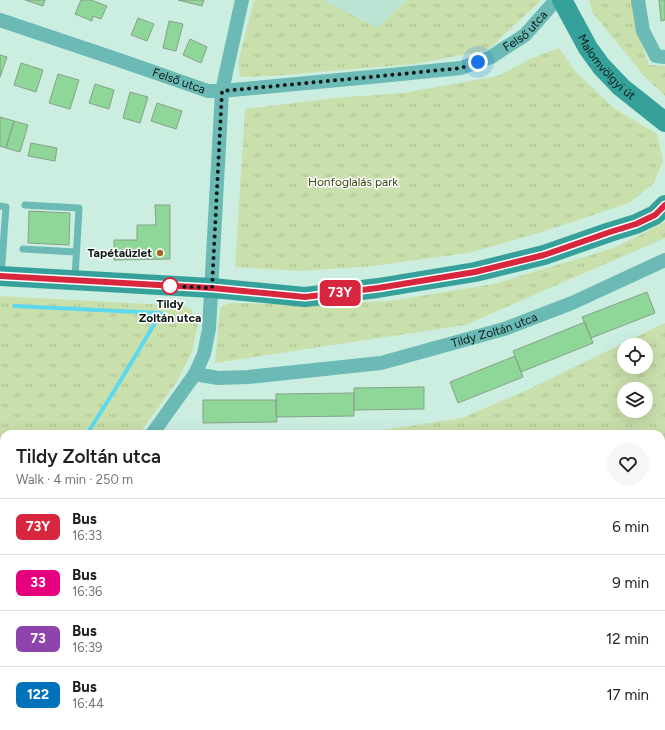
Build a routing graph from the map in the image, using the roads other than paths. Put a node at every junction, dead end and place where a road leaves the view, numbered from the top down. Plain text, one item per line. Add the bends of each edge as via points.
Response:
1 (242, 0) edge
2 (556, 0) edge
3 (562, 0) edge
4 (638, 0) edge
5 (0, 20) edge
6 (665, 57) edge
7 (222, 91) junction
8 (665, 122) edge
9 (25, 205) dead end
10 (665, 205) edge
11 (0, 206) edge
12 (23, 249) dead end
13 (76, 252) junction
14 (1, 253) edge
15 (665, 260) edge
16 (1, 276) edge
17 (75, 280) junction
18 (212, 288) junction
19 (195, 374) junction
20 (155, 430) edge

1 - 7 street
2 - 7 street, Felső utca via 525,35 491,57 461,68
3 - 8 street, Malomvölgyi út via 588,48 601,66 621,87
4 - 6 street via 643,32 656,56
5 - 7 street, Felső utca via 208,91
7 - 18 street
9 - 13 lane via 79,208
10 - 18 street via 655,215 636,224 544,255 475,272 305,297
11 - 14 lane via 6,207
12 - 13 lane
13 - 17 lane
14 - 16 lane
15 - 19 street, Tildy Zoltán utca via 572,303 504,329 381,363 248,377 218,378
16 - 17 street
17 - 18 street
18 - 19 street via 209,329 204,354
19 - 20 street

